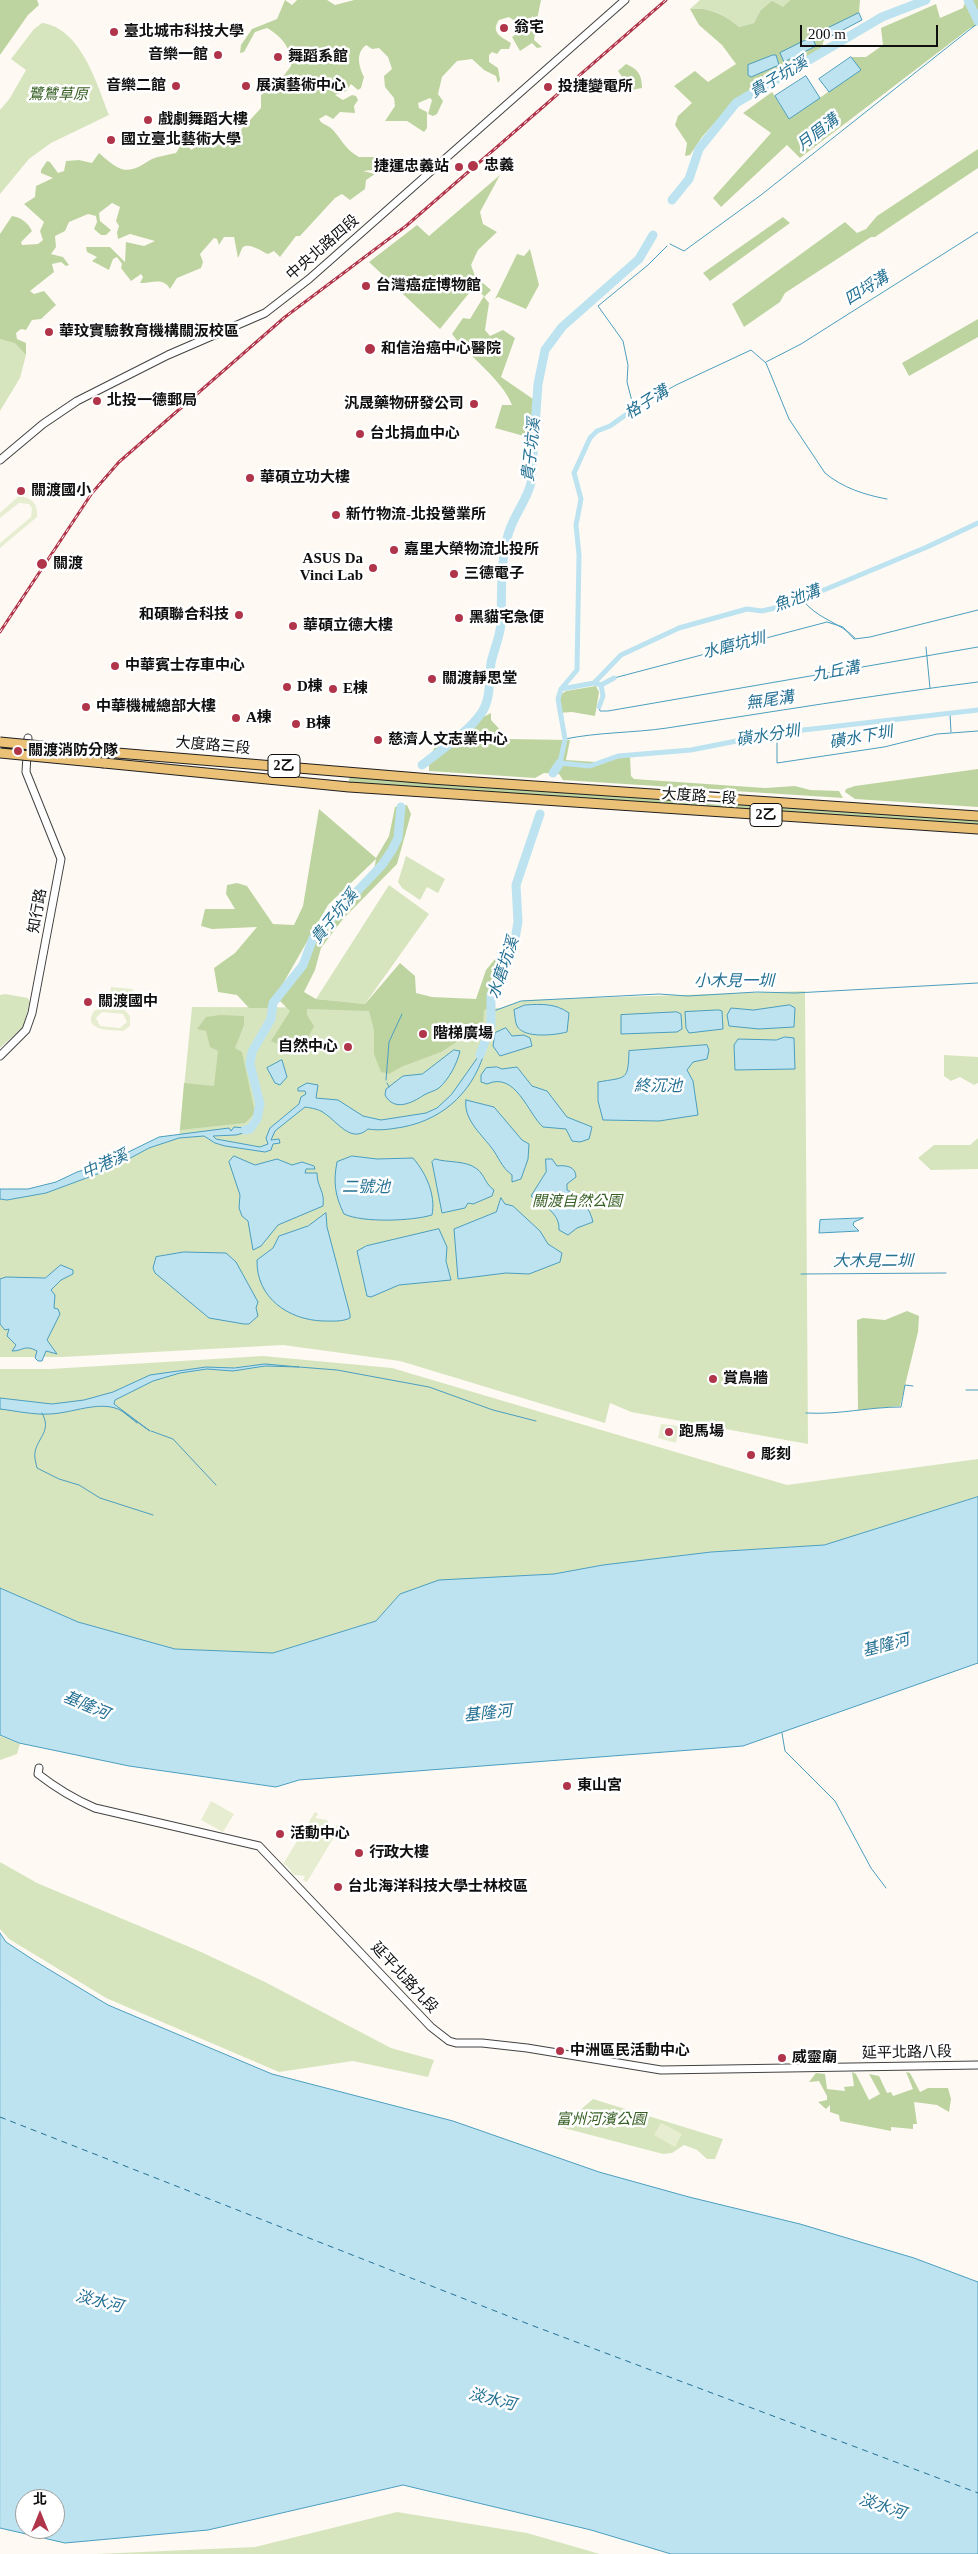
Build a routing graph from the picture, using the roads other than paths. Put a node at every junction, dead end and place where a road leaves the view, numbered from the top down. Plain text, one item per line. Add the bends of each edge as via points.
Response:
1 (625, 0) edge
2 (0, 460) edge
3 (28, 738) dead end
4 (0, 742) edge
5 (0, 753) edge
6 (424, 778) joint
7 (418, 792) joint
8 (978, 816) edge
9 (978, 829) edge
10 (0, 1056) edge
11 (39, 1768) dead end
12 (978, 2065) edge
13 (806, 2068) joint

1 - 2 street, 中央北路四段 via 309,280 273,308 168,355 77,401
3 - 10 street, 知行路 via 26,772 61,859 32,1013 26,1030
4 - 6 main road, 大度路三段 / 2乙, bridge
5 - 7 main road, 大度路三段 / 2乙, bridge
6 - 8 main road, 大度路二段 / 2乙
7 - 9 main road, 大度路二段 / 2乙
11 - 13 street, 延平北路九段 via 38,1774 48,1783 95,1808 259,1846 431,2027 449,2041 527,2048 661,2070
12 - 13 street, 延平北路八段

